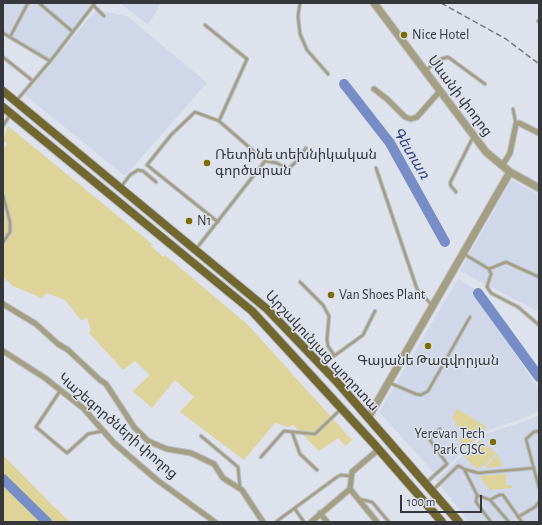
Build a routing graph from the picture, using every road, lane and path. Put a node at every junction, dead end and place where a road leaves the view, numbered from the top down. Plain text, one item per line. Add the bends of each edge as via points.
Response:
1 (28, 3) edge
2 (39, 3) edge
3 (300, 3) edge
4 (374, 3) edge
5 (94, 4) edge
6 (104, 16) dead end
7 (205, 25) dead end
8 (73, 32) junction
9 (4, 34) edge
10 (10, 37) junction
11 (3, 57) edge
12 (50, 61) junction
13 (424, 71) junction
14 (328, 74) dead end
15 (33, 81) junction
16 (485, 84) dead end
17 (374, 89) dead end
18 (3, 91) edge
19 (440, 92) junction
20 (16, 102) junction
21 (3, 107) edge
22 (513, 109) dead end
23 (11, 114) junction
24 (219, 121) junction
25 (516, 124) junction
26 (3, 126) edge
27 (539, 133) edge
28 (473, 137) junction
29 (306, 148) dead end
30 (265, 162) junction
31 (502, 166) junction
32 (376, 168) dead end
33 (510, 172) junction
34 (156, 182) dead end
35 (120, 187) junction
36 (539, 188) edge
37 (456, 192) dead end
38 (3, 195) edge
39 (218, 222) junction
40 (3, 242) edge
41 (196, 250) junction
42 (463, 253) junction
43 (489, 269) junction
44 (539, 277) edge
45 (300, 282) dead end
46 (3, 304) edge
47 (433, 305) junction
48 (375, 311) dead end
49 (470, 317) dead end
50 (539, 325) edge
51 (3, 351) edge
52 (334, 355) junction
53 (321, 365) junction
54 (388, 382) junction
55 (60, 391) junction
56 (342, 409) junction
57 (368, 418) junction
58 (440, 429) dead end
59 (103, 431) junction
60 (539, 431) edge
61 (292, 432) junction
62 (201, 436) dead end
63 (379, 449) junction
64 (261, 457) dead end
65 (410, 466) junction
66 (534, 468) junction
67 (464, 469) junction
68 (317, 470) dead end
69 (400, 474) junction
70 (350, 476) junction
71 (428, 486) junction
72 (240, 488) junction
73 (539, 488) edge
74 (350, 489) junction
75 (417, 493) junction
76 (477, 495) junction
77 (358, 499) junction
78 (490, 500) junction
79 (539, 502) edge
80 (295, 509) junction
81 (320, 513) junction
82 (518, 517) junction
83 (277, 521) dead end
84 (215, 522) edge
85 (263, 522) edge
86 (304, 522) edge
87 (311, 522) edge
88 (327, 522) edge
89 (377, 522) edge
90 (388, 522) edge
91 (442, 522) edge
92 (459, 522) edge
93 (491, 522) edge
94 (509, 522) edge
95 (522, 522) edge

1 - 10 lane
2 - 8 lane
3 - 14 lane via 300,34 307,50
4 - 13 street, Սևանի փողոց
5 - 6 lane
5 - 8 lane
7 - 24 lane via 247,58
8 - 12 lane
9 - 10 lane
10 - 12 lane
11 - 15 lane
12 - 15 lane
13 - 16 lane via 448,57
13 - 19 street, Սևանի փողոց
15 - 20 lane
17 - 19 street via 405,117 411,119
18 - 20 main road, Արշակունյաց պողոտա
19 - 28 street, Սևանի փողոց
20 - 35 main road, Արշակունյաց պողոտա
21 - 23 main road, Արշակունյաց պողոտա
22 - 25 lane
23 - 26 lane
23 - 56 main road, Արշակունյաց պողոտա via 252,312
24 - 30 lane
24 - 39 lane via 195,112 171,135 147,165
25 - 27 street
25 - 31 street via 510,153
28 - 31 street, Սևանի փողոց
28 - 37 lane via 450,183
29 - 30 lane via 288,169
30 - 39 lane
31 - 33 street, Սևանի փողոց
32 - 47 lane via 417,289
33 - 36 street, Սևանի փողոց
33 - 42 street
34 - 35 lane via 138,170
35 - 41 main road, Արշակունյաց պողոտա
38 - 40 lane via 10,222 10,232
39 - 41 lane
41 - 53 main road, Արշակունյաց պողոտա via 267,308
42 - 43 lane
42 - 47 street
43 - 44 lane via 506,262
43 - 50 lane via 491,274 487,287 491,293 518,308
45 - 52 lane via 323,305 329,316 327,340
46 - 72 street, Կաշեգործների փողոց via 36,324 106,384 134,427 148,441 163,448 201,456 214,464 223,478
47 - 54 street
48 - 52 lane via 362,335
49 - 54 lane via 428,391 416,394
51 - 55 street, Կաշեգործների փողոց via 45,378
52 - 53 lane
53 - 57 main road, Արշակունյաց պողոտա
54 - 57 street
55 - 59 street, Կաշեգործների փողոց via 83,408
55 - 59 lane via 36,427 67,453 88,434
56 - 61 lane via 315,434
56 - 63 main road, Արշակունյաց պողոտա
57 - 65 main road, Արշակունյաց պողոտա
58 - 71 lane via 430,440 447,464
59 - 84 street, Կաշեգործների փողոց via 157,480
60 - 66 lane via 526,439
61 - 64 lane via 284,431
61 - 68 lane via 300,454
62 - 72 lane via 238,467
63 - 69 main road, Արշակունյաց պողոտա
63 - 70 street
65 - 69 main road via 408,474
65 - 71 main road, Արշակունյաց պողոտա
66 - 67 lane via 478,473
66 - 73 lane
67 - 71 lane via 458,466
67 - 76 lane
69 - 75 main road, Արշակունյաց պողոտա
70 - 74 street
70 - 80 lane via 341,474
71 - 75 main road via 420,486
71 - 92 main road, Արշակունյաց պողոտա
72 - 85 street, Կաշեգործների փողոց
74 - 77 street
74 - 81 street
75 - 91 main road, Արշակունյաց պողոտա
76 - 78 lane
76 - 93 lane via 476,502
77 - 89 street
77 - 90 lane via 372,502
78 - 82 lane via 503,495
78 - 94 lane
79 - 82 lane
80 - 83 lane
80 - 86 lane
81 - 87 street
81 - 88 street
82 - 95 lane

